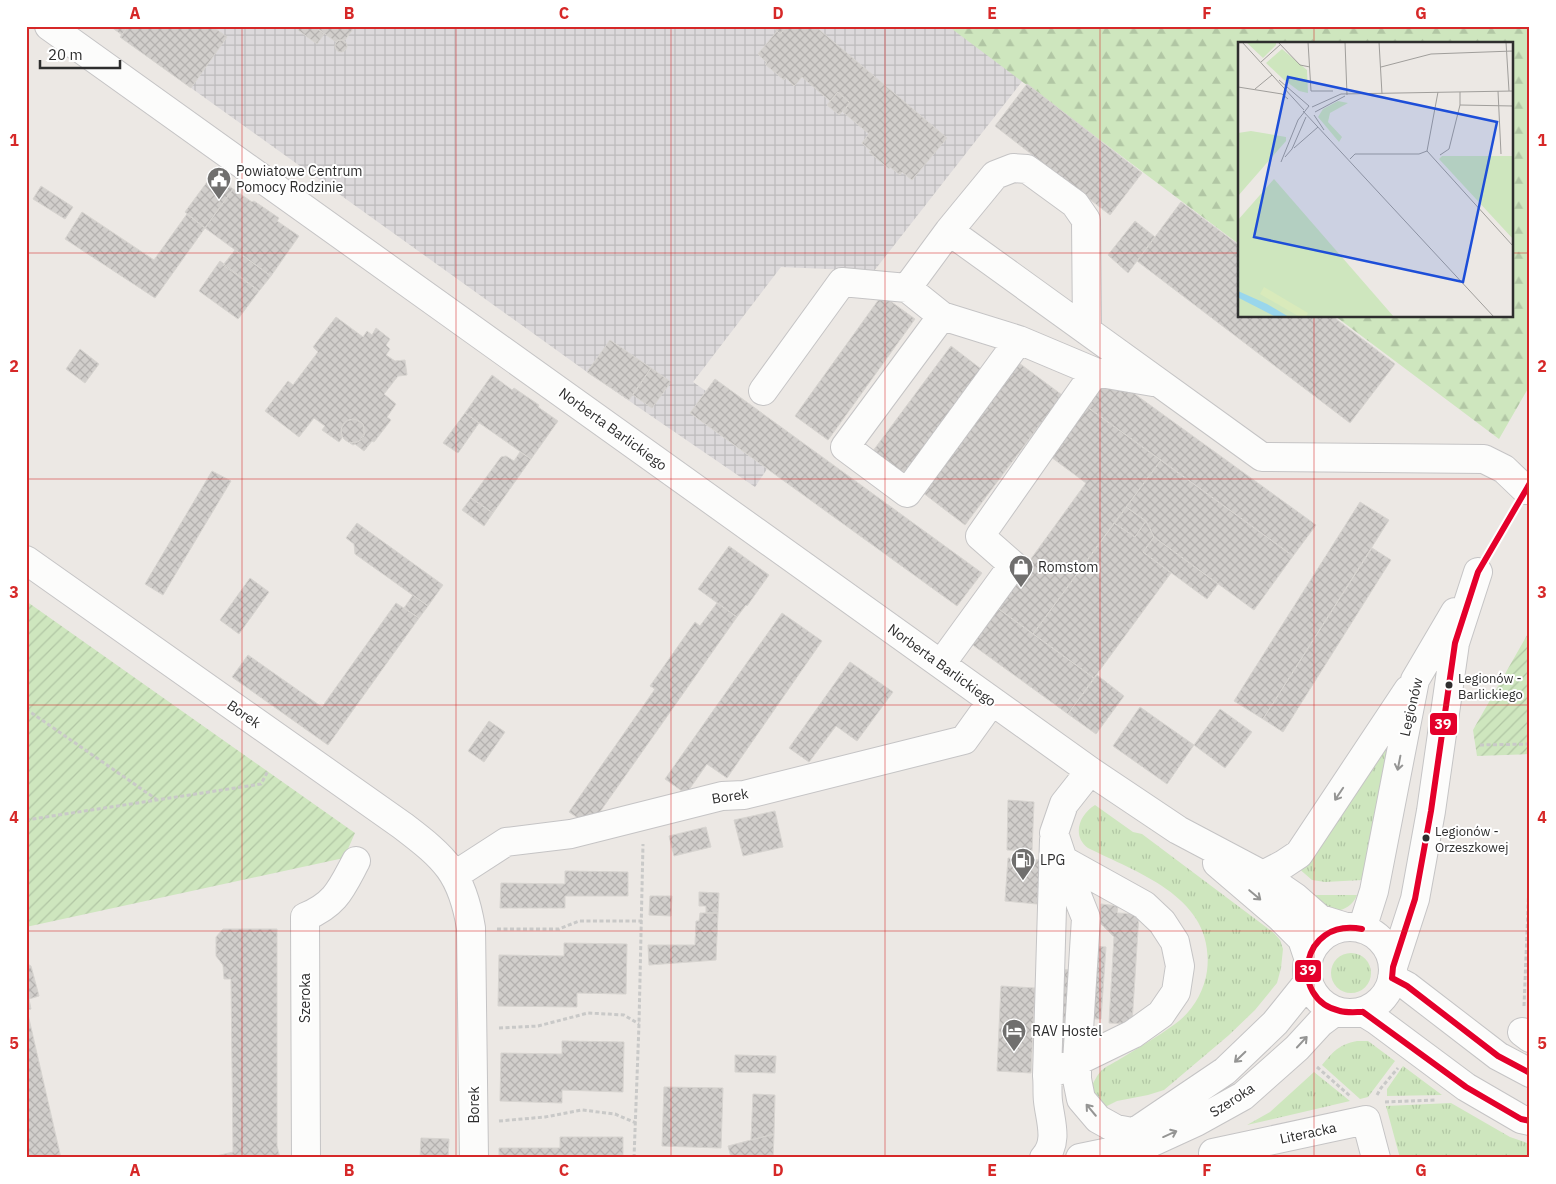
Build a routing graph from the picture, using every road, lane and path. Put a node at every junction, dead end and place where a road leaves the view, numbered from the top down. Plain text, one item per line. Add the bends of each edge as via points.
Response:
1 (49, 26) edge
2 (949, 231) junction
3 (907, 288) junction
4 (942, 316) junction
5 (1087, 330) junction
6 (1019, 340) junction
7 (1095, 372) junction
8 (1159, 383) junction
9 (763, 391) dead end
10 (1526, 490) dead end
11 (26, 560) edge
12 (941, 664) junction
13 (1415, 680) junction
14 (992, 700) junction
15 (26, 708) edge
16 (1530, 744) edge
17 (1480, 745) dead end
18 (268, 771) dead end
19 (1090, 771) junction
20 (157, 799) junction
21 (644, 816) junction
22 (26, 820) edge
23 (1178, 830) junction
24 (1054, 833) junction
25 (1530, 859) edge
26 (1063, 860) junction
27 (356, 861) dead end
28 (455, 875) junction
29 (1263, 875) junction
30 (642, 922) junction
31 (471, 928) junction
32 (1354, 928) junction
33 (1308, 970) junction
34 (1392, 972) junction
35 (1336, 1011) junction
36 (1363, 1012) junction
37 (639, 1024) junction
38 (473, 1029) junction
39 (1526, 1035) edge
40 (1297, 1048) junction
41 (1077, 1062) junction
42 (1398, 1068) dead end
43 (1530, 1073) edge
44 (1047, 1076) junction
45 (1353, 1099) dead end
46 (1373, 1102) dead end
47 (1530, 1121) edge
48 (474, 1123) junction
49 (636, 1123) junction
50 (1132, 1132) junction
51 (1213, 1153) dead end
52 (1098, 1156) edge
53 (306, 1158) edge
54 (474, 1158) edge
55 (634, 1158) edge
56 (1044, 1158) edge
57 (1376, 1158) edge

1 - 12 street, Norberta Barlickiego
2 - 3 street
2 - 5 street
2 - 5 street via 995,175 1013,168 1027,169 1075,204 1086,220
3 - 4 street
3 - 9 street via 842,282
4 - 6 street
4 - 6 street via 845,447 907,493
5 - 8 street
6 - 7 street
7 - 8 street
7 - 12 street via 980,536 1013,565
8 - 10 street via 1262,456 1484,459 1504,469
11 - 28 street, Borek via 403,826 432,848
12 - 14 street, Norberta Barlickiego
13 -> 29 street via 1299,854
13 -> 32 street, Legionów via 1374,892
13 - 34 street, Legionów via 1478,572 1455,643 1415,899
14 - 19 street, Norberta Barlickiego
14 - 21 street, Borek via 964,740
15 - 20 path
16 - 17 path
18 - 20 path via 261,784
19 - 23 street, Norberta Barlickiego
19 - 24 street via 1064,804
20 - 22 path
21 - 28 street, Borek via 571,834 506,842
21 - 30 path
23 - 29 street, Norberta Barlickiego
23 -> 33 street, Norberta Barlickiego via 1302,939
24 - 26 street
24 - 44 street
25 - 39 path
26 - 41 street via 1086,918
26 - 41 street via 1144,905 1162,922 1175,942 1180,966 1176,992 1161,1014 1134,1034
27 - 53 street, Szeroka via 339,893 319,911 305,917
28 - 31 street, Borek via 467,904
29 - 32 street, Norberta Barlickiego via 1320,919
30 - 31 path via 579,921 559,929
30 - 37 path
31 - 38 street, Borek
32 - 33 street via 1329,932 1316,942
32 - 34 street via 1374,935 1383,943 1390,954
33 - 35 street via 1311,990 1321,1003
33 -> 50 street, Szeroka via 1275,1023 1225,1071
34 - 36 street via 1389,989 1374,1006
34 - 43 street via 1498,1056
35 - 36 street
40 -> 35 street, Szeroka
36 - 47 street via 1466,1087
37 - 38 path via 624,1015 588,1013 538,1026
37 - 49 path
38 - 48 street, Borek
40 - 45 path
52 -> 40 street, Szeroka via 1148,1144 1196,1122 1243,1096
41 - 44 street
50 -> 41 street via 1116,1129 1098,1119 1081,1099
42 - 46 path
44 - 56 street via 1053,1137 1050,1152
48 - 49 path via 545,1117 582,1110 615,1114
48 - 54 street, Borek
49 - 55 path
50 - 52 street, Szeroka
51 - 57 street, Literacka via 1366,1120

